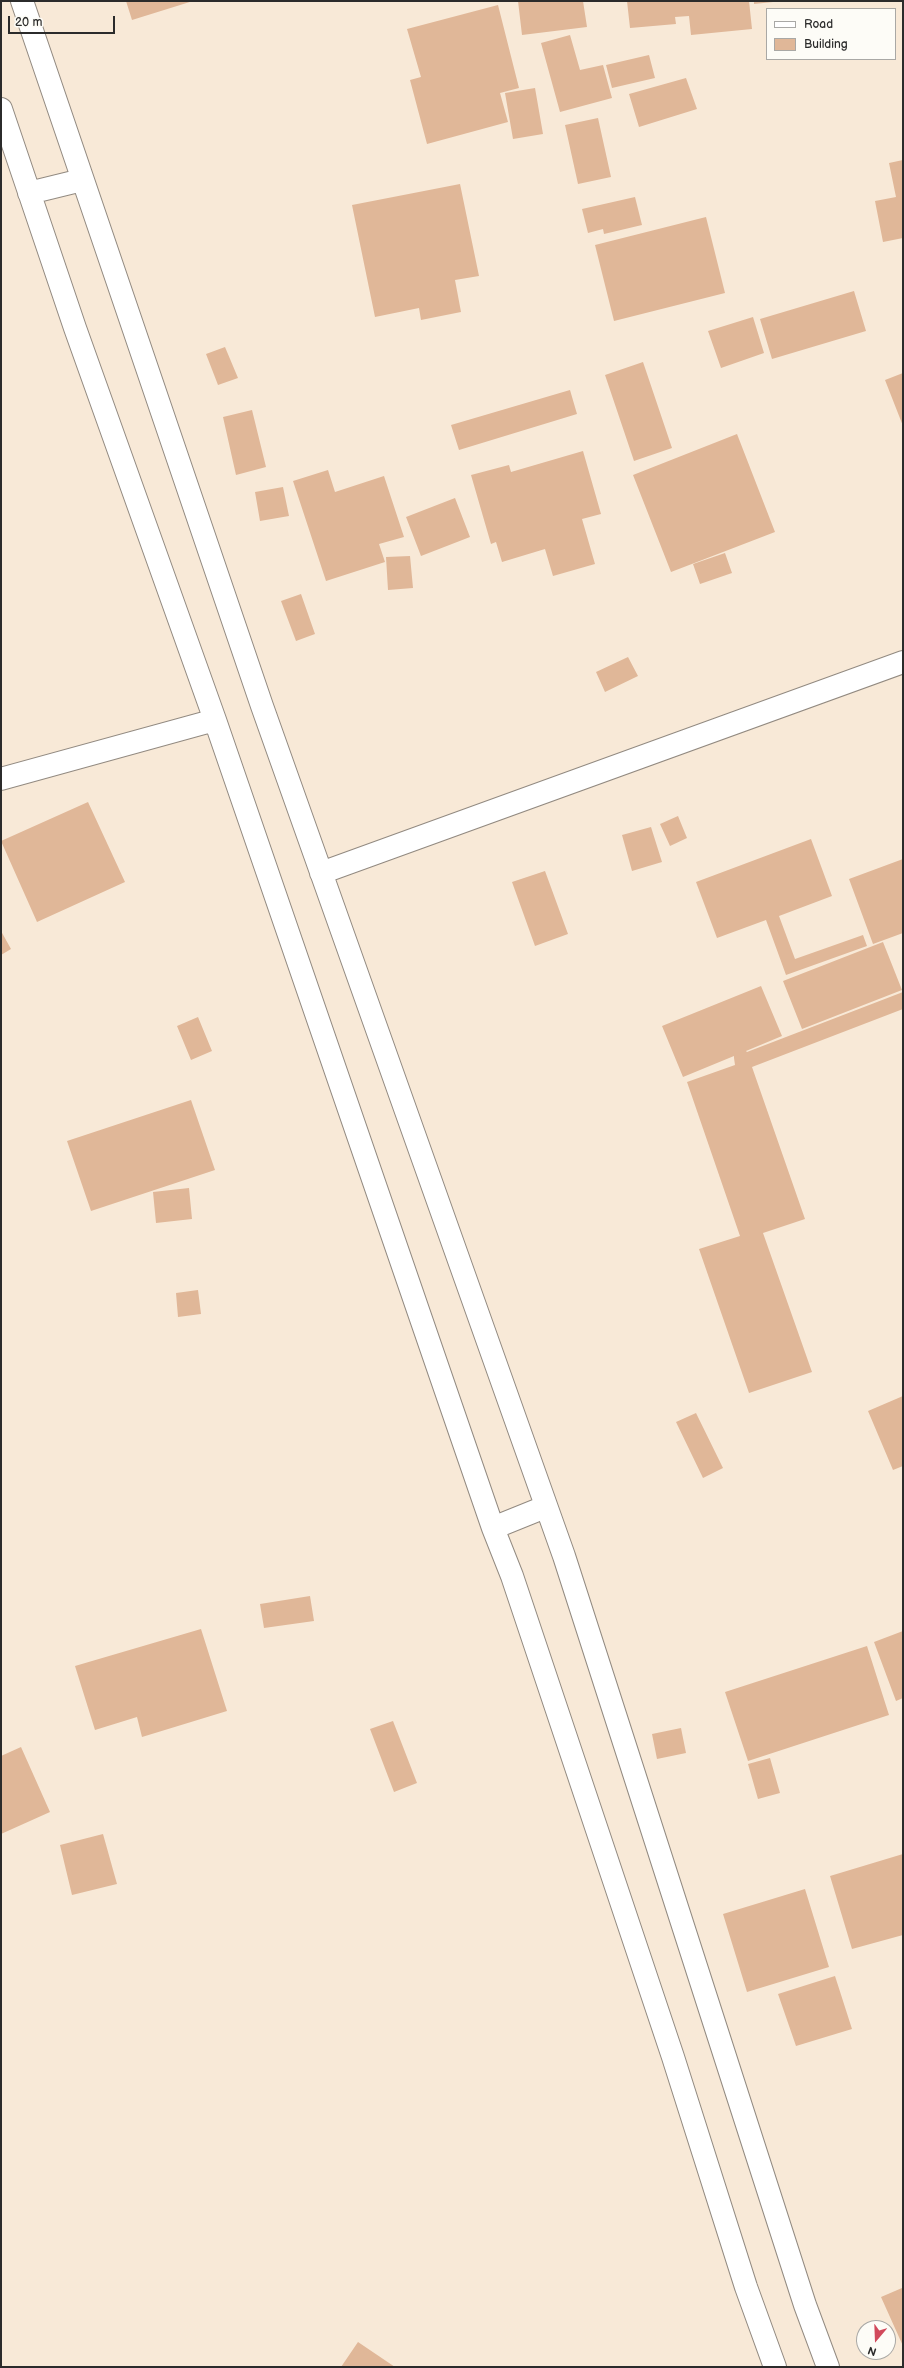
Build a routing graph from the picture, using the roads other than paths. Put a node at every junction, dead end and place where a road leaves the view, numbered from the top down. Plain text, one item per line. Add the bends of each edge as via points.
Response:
1 (22, 1) edge
2 (1, 110) edge
3 (82, 180) junction
4 (29, 193) junction
5 (903, 662) edge
6 (215, 720) junction
7 (1, 779) edge
8 (321, 873) junction
9 (545, 1507) junction
10 (493, 1528) junction
11 (775, 2367) edge
12 (828, 2367) edge

1 - 3 street
2 - 4 street
3 - 4 street
3 - 8 street
4 - 6 street
5 - 8 street
6 - 7 street
6 - 10 street
8 - 9 street
9 - 10 street
9 - 12 street via 564,1556 805,2305
10 - 11 street via 512,1576 674,2057 746,2287

